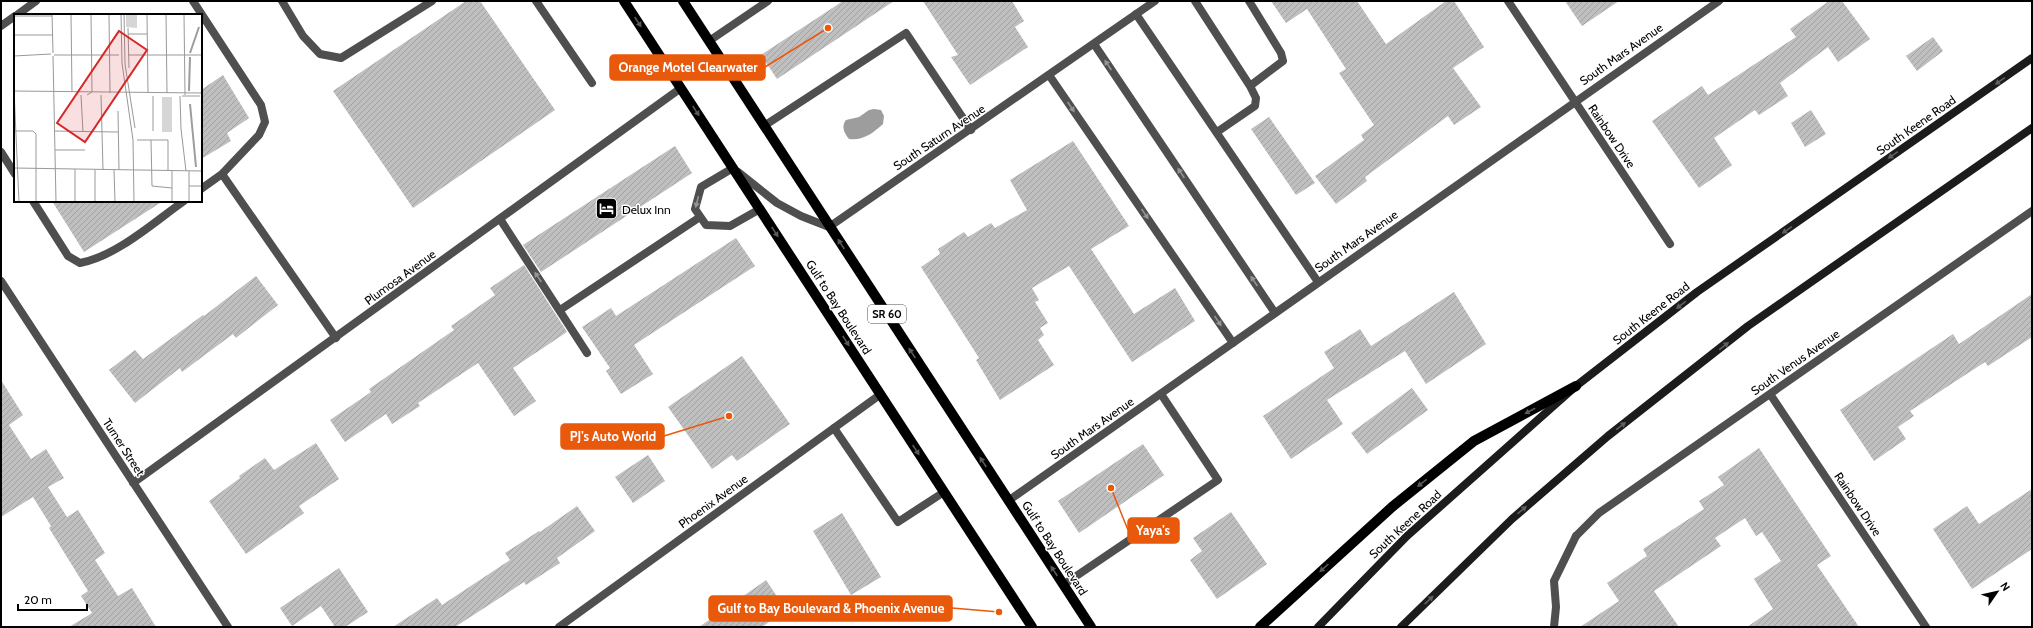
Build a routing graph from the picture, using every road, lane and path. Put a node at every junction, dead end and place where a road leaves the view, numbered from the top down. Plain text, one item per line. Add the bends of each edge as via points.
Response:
1 (36, 1) edge
2 (193, 1) edge
3 (282, 1) edge
4 (432, 1) edge
5 (536, 1) edge
6 (624, 1) edge
7 (683, 1) edge
8 (768, 1) edge
9 (1155, 1) edge
10 (1195, 1) edge
11 (1249, 1) edge
12 (1508, 1) edge
13 (1719, 1) edge
14 (19, 14) edge
15 (202, 14) edge
16 (1136, 14) junction
17 (202, 15) edge
18 (14, 17) edge
19 (1, 26) edge
20 (709, 41) junction
21 (1094, 44) junction
22 (2032, 58) edge
23 (1049, 75) junction
24 (592, 83) dead end
25 (1250, 86) junction
26 (681, 88) junction
27 (1575, 101) junction
28 (764, 126) junction
29 (2032, 128) edge
30 (970, 130) junction
31 (1217, 132) junction
32 (1, 152) edge
33 (733, 168) junction
34 (14, 172) edge
35 (222, 174) junction
36 (202, 188) edge
37 (34, 202) edge
38 (183, 202) edge
39 (760, 208) junction
40 (2032, 211) edge
41 (700, 217) junction
42 (500, 220) junction
43 (830, 227) junction
44 (1670, 244) dead end
45 (1, 281) edge
46 (1318, 282) junction
47 (560, 310) junction
48 (1276, 313) junction
49 (336, 338) junction
50 (1233, 343) junction
51 (587, 353) dead end
52 (1576, 386) junction
53 (881, 394) junction
54 (1161, 394) junction
55 (1770, 394) junction
56 (834, 428) junction
57 (133, 483) junction
58 (944, 492) junction
59 (1008, 501) junction
60 (1063, 585) junction
61 (228, 627) edge
62 (559, 627) edge
63 (1032, 627) edge
64 (1091, 627) edge
65 (1260, 627) edge
66 (1318, 627) edge
67 (1401, 627) edge
68 (1554, 627) edge
69 (1926, 627) edge

1 - 14 street
2 - 15 street
3 - 4 street via 303,36 320,54 341,58
5 - 24 street
6 -> 26 main road, Gulf to Bay Boulevard
7 - 20 main road, Gulf to Bay Boulevard / SR 60
8 - 20 street
9 - 16 street, South Saturn Avenue
10 - 25 street
11 - 25 street via 1281,53 1283,61
12 - 27 street, Rainbow Drive
13 - 27 street, South Mars Avenue
16 - 21 street, South Saturn Avenue
16 - 31 street
17 - 35 street via 261,105 265,122 259,135
18 - 19 street
20 - 28 main road, Gulf to Bay Boulevard / SR 60
21 - 23 street, South Saturn Avenue
48 -> 21 street
22 -> 52 main road, South Keene Road via 1697,292
23 - 30 street, South Saturn Avenue
23 -> 50 street
25 - 31 street via 1256,98 1255,106
26 -> 33 main road, Gulf to Bay Boulevard
26 - 42 street, Plumosa Avenue
27 - 44 street, Rainbow Drive
27 - 46 street, South Mars Avenue
28 - 30 street via 906,34
28 - 43 main road, Gulf to Bay Boulevard / SR 60
67 -> 29 main road via 1512,519 1608,436 1748,326
30 - 43 street, South Saturn Avenue
31 - 46 street
32 - 34 street
33 - 39 main road, Gulf to Bay Boulevard
33 -> 41 street via 701,187 695,209
33 - 43 street via 777,203 800,216
35 - 36 street
35 - 49 street
37 - 38 street via 68,256 80,263 92,261 113,251
39 - 41 street via 730,226 706,225
39 -> 53 main road, Gulf to Bay Boulevard
40 - 55 street, South Venus Avenue
41 - 47 street
47 -> 42 street
42 - 49 street, Plumosa Avenue
59 -> 43 main road, Gulf to Bay Boulevard / SR 60
45 - 57 street, Turner Street
46 - 48 street, South Mars Avenue
47 - 51 street
48 - 50 street, South Mars Avenue
49 - 57 street, Plumosa Avenue
50 - 54 street, South Mars Avenue
52 -> 65 main road via 1474,441 1392,507
52 - 66 main road, South Keene Road via 1407,536
53 - 56 street, Phoenix Avenue
53 -> 58 main road, Gulf to Bay Boulevard
54 - 59 street, South Mars Avenue
54 - 60 street via 1218,480
55 - 68 street, South Venus Avenue via 1599,514 1576,536 1554,581
55 - 69 street, Rainbow Drive
56 - 58 street via 898,522
56 - 62 street, Phoenix Avenue
57 - 61 street, Turner Street
58 - 63 main road, Gulf to Bay Boulevard
60 -> 59 main road, Gulf to Bay Boulevard / SR 60
60 - 64 main road, Gulf to Bay Boulevard / SR 60

